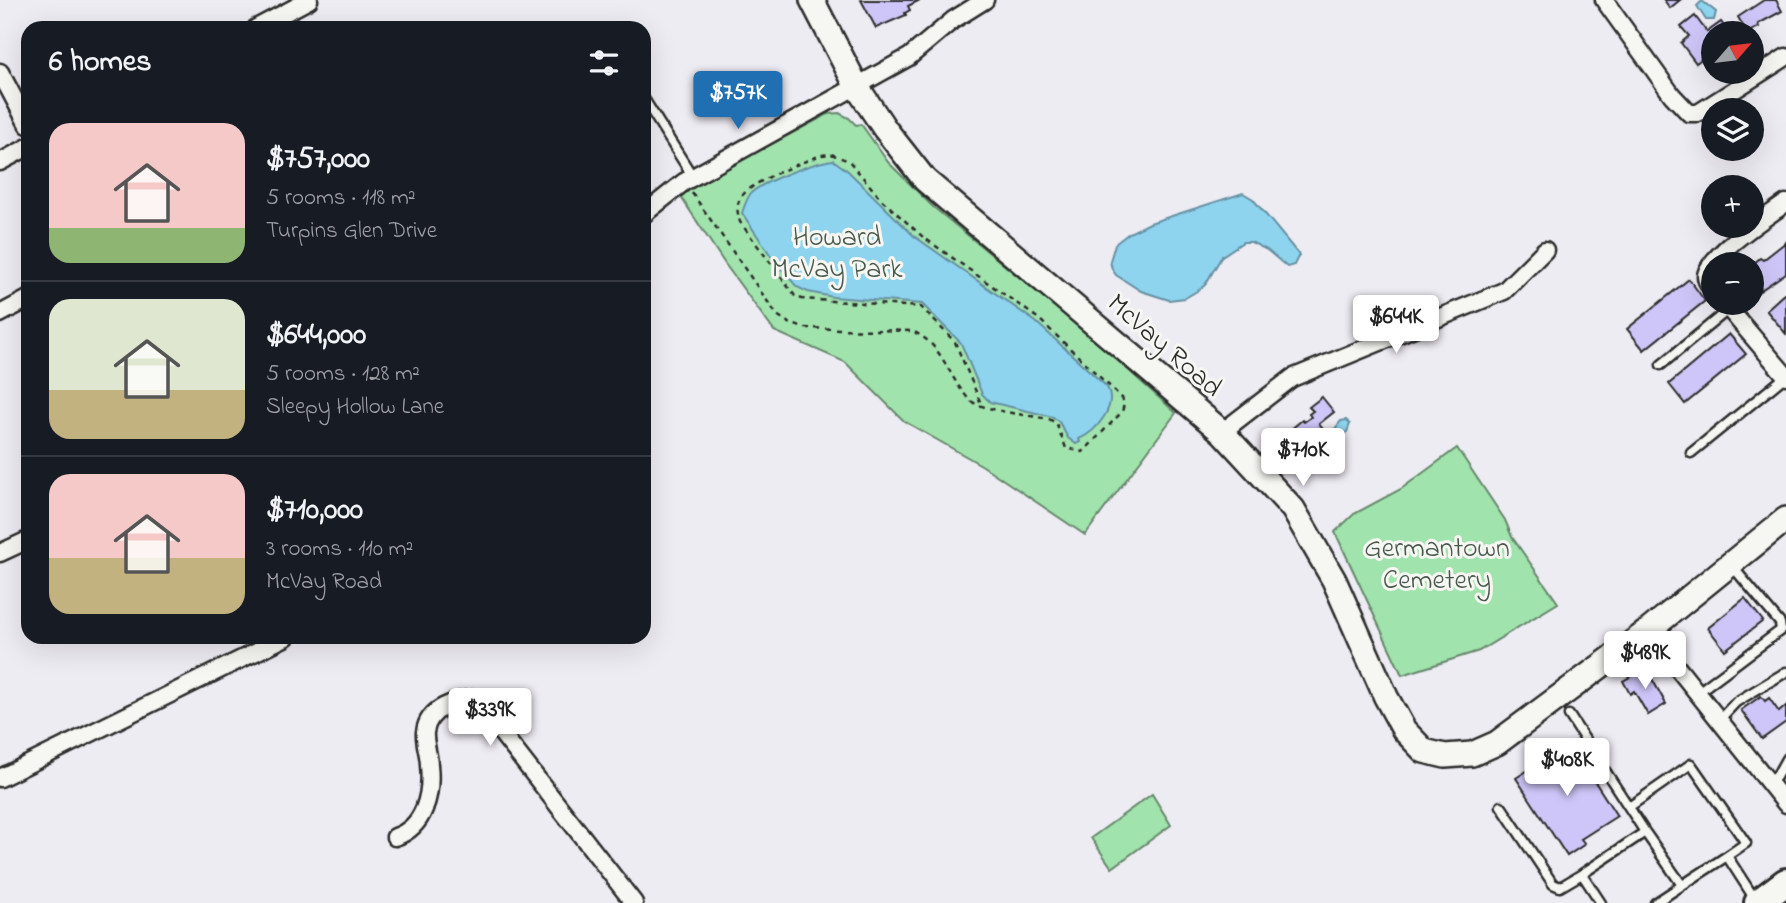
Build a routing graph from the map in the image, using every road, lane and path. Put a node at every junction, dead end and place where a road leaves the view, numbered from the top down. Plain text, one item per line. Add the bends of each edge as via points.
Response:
1 (309, 0) edge
2 (812, 0) edge
3 (985, 0) edge
4 (1604, 0) edge
5 (269, 21) edge
6 (1786, 57) edge
7 (0, 72) edge
8 (858, 87) junction
9 (651, 111) edge
10 (21, 112) edge
11 (21, 152) edge
12 (0, 162) edge
13 (689, 179) junction
14 (1786, 203) edge
15 (651, 209) edge
16 (1545, 250) dead end
17 (1723, 252) edge
18 (21, 303) edge
19 (0, 314) edge
20 (1717, 315) edge
21 (1735, 315) edge
22 (1661, 365) dead end
23 (1786, 376) edge
24 (982, 406) junction
25 (1222, 432) junction
26 (1691, 453) dead end
27 (1786, 519) edge
28 (21, 543) edge
29 (0, 553) edge
30 (1730, 564) junction
31 (1648, 631) junction
32 (272, 644) edge
33 (1786, 673) edge
34 (1697, 693) junction
35 (1569, 715) dead end
36 (1719, 720) junction
37 (1786, 759) edge
38 (0, 778) edge
39 (1770, 784) junction
40 (1786, 804) edge
41 (1501, 806) dead end
42 (1629, 807) junction
43 (1645, 832) junction
44 (395, 837) dead end
45 (1727, 856) junction
46 (1582, 874) junction
47 (1786, 882) edge
48 (1682, 885) junction
49 (634, 903) edge
50 (1601, 903) edge
51 (1655, 903) edge
52 (1758, 903) edge

1 - 5 street
2 - 8 street, McVay Road
3 - 8 street via 922,48
4 - 6 street via 1689,113 1698,113
7 - 10 street
8 - 13 street
8 - 25 street, McVay Road via 925,180
9 - 13 lane
11 - 12 street
13 - 15 street
13 - 24 path via 777,315 804,328 922,334 971,401
14 - 17 street
16 - 25 street via 1504,290 1292,378
18 - 19 street
20 - 22 lane
21 - 23 street
23 - 26 lane
24 - 24 path via 1049,419 1056,423 1066,448 1083,452 1122,412 1124,404 1039,318 923,237 882,200 849,161 821,155 750,187 739,198 740,222 794,296 920,307 955,342
25 - 31 street, McVay Road via 1293,509 1334,580 1386,697 1404,730 1424,751 1445,756 1472,754 1497,743
27 - 30 street, McVay Road
28 - 29 street
30 - 31 street, McVay Road
30 - 34 lane via 1781,629
31 - 34 street
32 - 38 street
33 - 36 lane via 1736,702
34 - 36 street
35 - 42 lane
36 - 39 street
37 - 39 lane
39 - 40 street
41 - 46 lane via 1553,884 1560,887
42 - 43 lane
42 - 45 lane via 1691,764 1746,843
43 - 46 lane
43 - 48 lane
44 - 49 street via 419,820 427,802 430,773 425,731 430,719 455,700 475,699
45 - 48 lane
45 - 52 lane
46 - 50 lane
47 - 52 main road
48 - 51 lane

